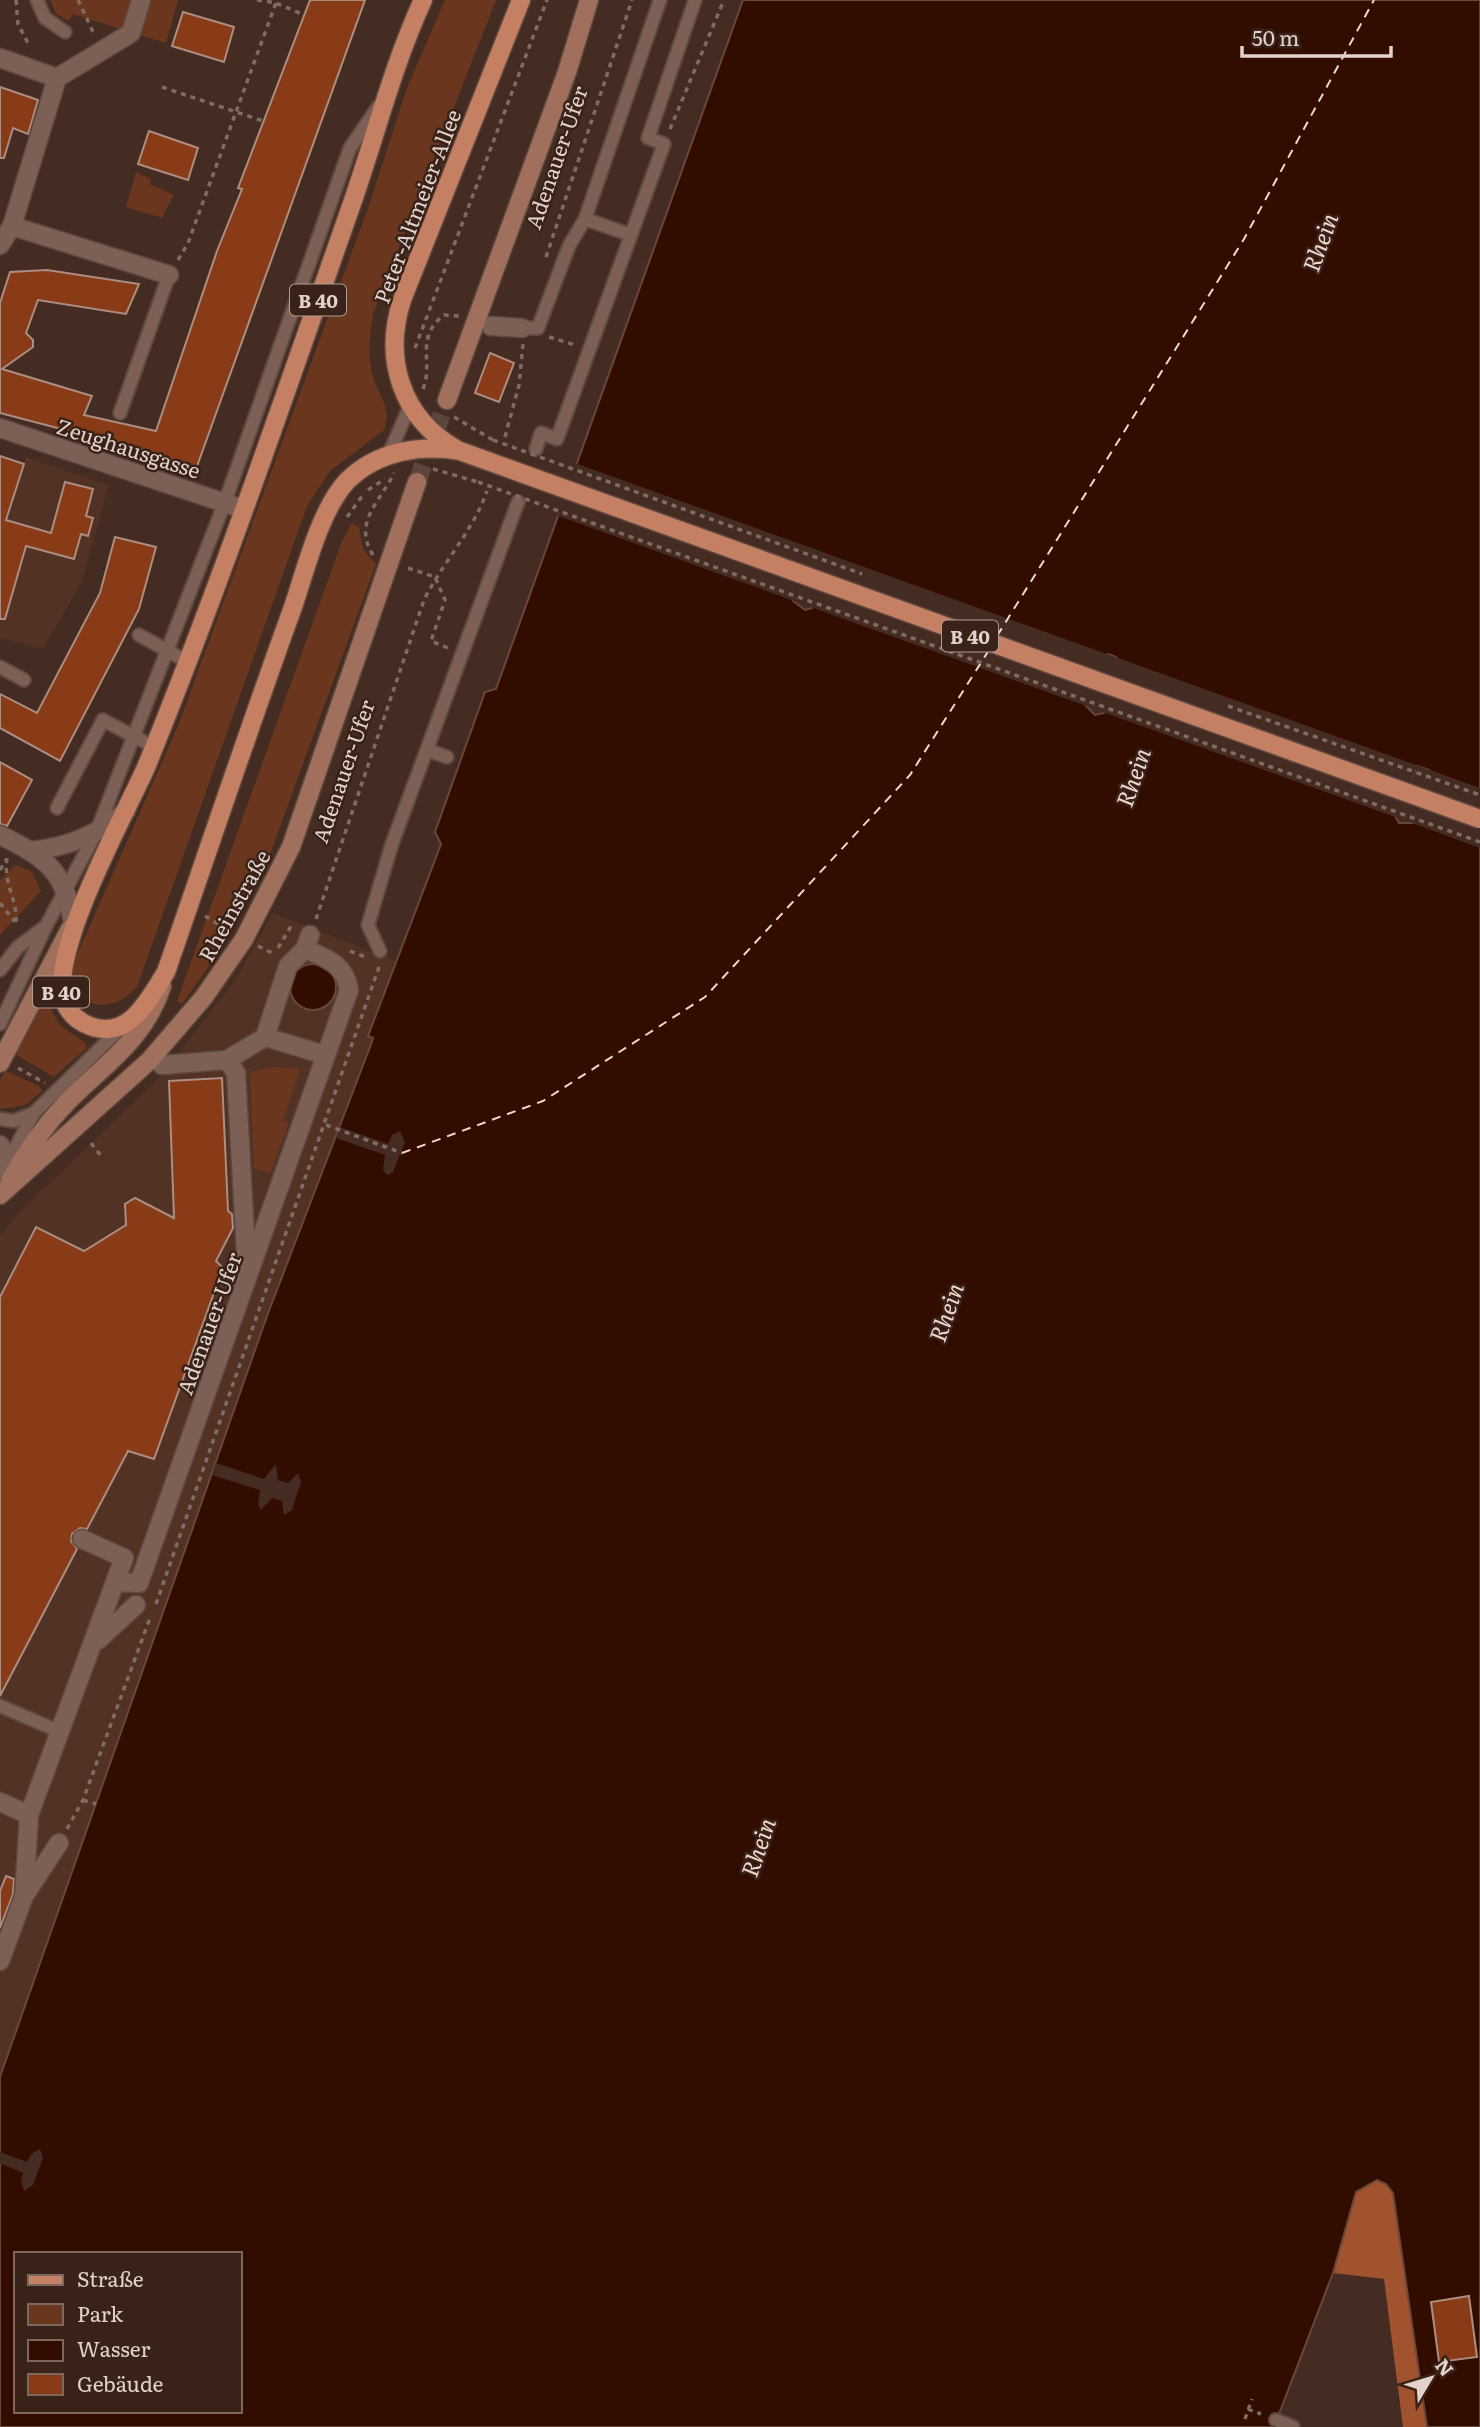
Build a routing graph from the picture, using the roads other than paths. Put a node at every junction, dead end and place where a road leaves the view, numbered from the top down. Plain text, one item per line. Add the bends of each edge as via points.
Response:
1 (37, 0) edge
2 (141, 0) edge
3 (423, 0) edge
4 (589, 0) edge
5 (660, 0) edge
6 (695, 0) edge
7 (519, 3) edge
8 (65, 32) dead end
9 (0, 58) edge
10 (57, 78) junction
11 (390, 90) junction
12 (585, 219) junction
13 (12, 226) junction
14 (631, 235) junction
15 (0, 245) edge
16 (169, 275) joint
17 (491, 326) dead end
18 (522, 328) joint
19 (410, 407) junction
20 (449, 408) tunnel mouth
21 (120, 413) dead end
22 (0, 428) edge
23 (536, 449) dead end
24 (460, 452) junction
25 (388, 456) junction
26 (424, 475) tunnel mouth
27 (225, 502) junction
28 (518, 502) dead end
29 (243, 509) junction
30 (139, 635) dead end
31 (167, 650) junction
32 (188, 662) junction
33 (0, 667) edge
34 (24, 681) dead end
35 (134, 736) junction
36 (154, 747) junction
37 (427, 750) junction
38 (447, 757) dead end
39 (57, 808) dead end
40 (126, 811) junction
41 (1480, 820) edge
42 (96, 833) junction
43 (0, 835) edge
44 (32, 851) junction
45 (66, 891) junction
46 (76, 917) junction
47 (46, 926) junction
48 (380, 957) road end
49 (0, 970) edge
50 (166, 972) junction
51 (0, 1024) edge
52 (126, 1024) junction
53 (265, 1037) junction
54 (325, 1055) junction
55 (4, 1063) edge
56 (162, 1065) dead end
57 (232, 1066) junction
58 (34, 1113) junction
59 (0, 1119) edge
60 (0, 1145) edge
61 (3, 1181) edge
62 (247, 1278) junction
63 (82, 1539) dead end
64 (115, 1582) junction
65 (136, 1605) dead end
66 (95, 1643) junction
67 (0, 1706) edge
68 (61, 1732) junction
69 (1, 1801) edge
70 (29, 1815) junction
71 (59, 1843) road end
72 (24, 1896) junction
73 (0, 1961) edge
74 (1276, 2420) dead end
75 (1293, 2427) edge

1 - 8 lane via 45,18
2 - 10 street via 131,33
3 - 11 main road, B 40
4 - 20 main road
5 - 12 lane
6 - 14 lane via 648,138 664,144
7 - 19 main road, Peter-Altmeier-Allee / B 40 via 396,318 393,356
9 - 10 street
10 - 13 street
11 - 27 lane via 350,148
11 - 29 main road, B 40
12 - 14 lane
12 - 18 lane via 569,246 538,328
13 - 15 street
13 - 16 street
14 - 23 lane via 557,439 541,433
16 - 21 lane
17 - 18 street
19 - 24 main road, Peter-Altmeier-Allee / B 40 via 433,433
19 - 25 lane
22 - 27 street, Zeughausgasse
24 - 25 main road, Rheinstraße / B 40 via 428,448
24 - 41 main road, B 40, bridge
25 - 50 main road, Rheinstraße / B 40 via 346,482 322,525
26 - 61 main road, Rheinstraße via 396,564 291,847 244,940 212,987 149,1061
27 - 29 street, Zeughausgasse
27 - 31 lane
28 - 37 lane
29 - 32 main road, B 40
30 - 31 lane
31 - 32 lane
31 - 35 lane
32 - 36 main road, B 40
33 - 34 lane
35 - 36 lane
35 - 39 lane via 103,720
35 - 42 lane
36 - 40 main road, B 40
37 - 38 lane
37 - 48 lane via 391,844 368,925
40 - 42 street
40 - 46 main road, B 40
42 - 44 street
42 - 45 lane
43 - 44 street
44 - 45 street via 57,873
45 - 46 street
45 - 47 lane
46 - 52 main road, B 40 via 61,978 62,997 72,1014 88,1025 107,1029
46 - 55 main road
47 - 49 lane via 18,947
47 - 51 lane
50 - 52 main road, Rheinstraße / B 40 via 142,1009
50 - 61 main road via 141,1031 50,1121
52 - 58 lane, Rheinstraße
53 - 54 street
53 - 54 street, Adenauer-Ufer via 288,966 307,942 337,964 349,990
53 - 57 street
54 - 62 street, Adenauer-Ufer
56 - 57 street
57 - 62 street
58 - 59 lane via 14,1121
58 - 61 lane, Rheinstraße
60 - 61 street
62 - 64 street, Adenauer-Ufer via 139,1583
63 - 64 street via 124,1558
64 - 66 street
65 - 66 street
66 - 68 street
67 - 68 lane
68 - 70 street
69 - 70 street
70 - 72 street
71 - 72 street
72 - 73 street
74 - 75 lane

